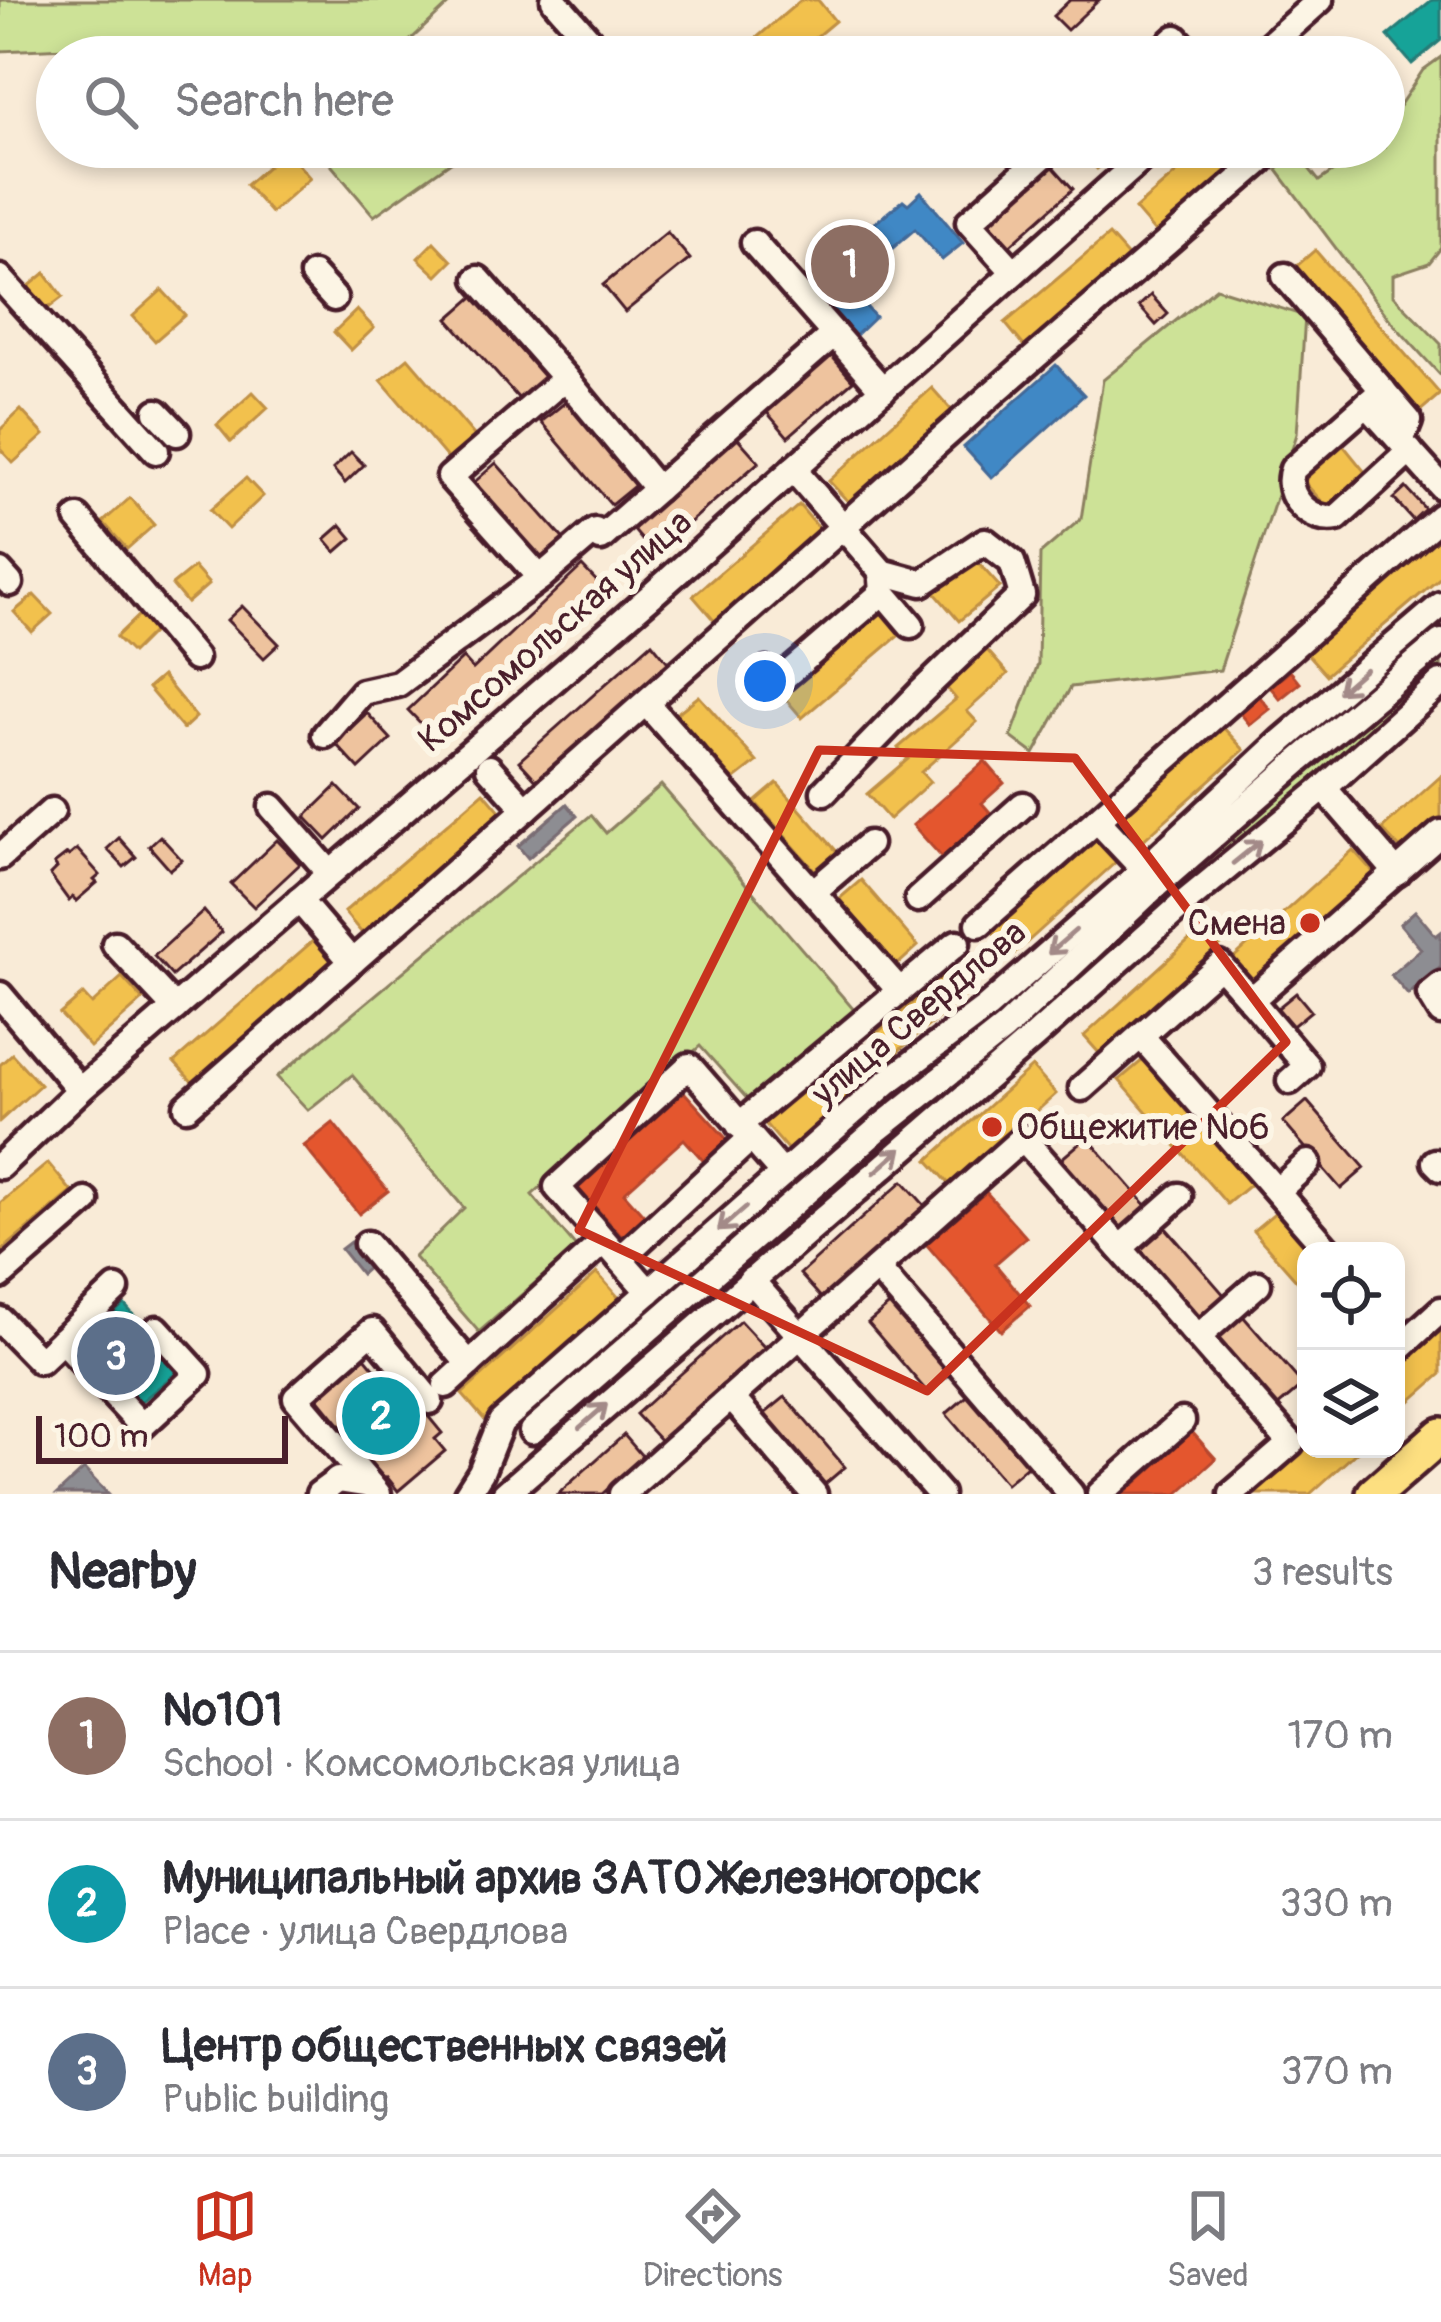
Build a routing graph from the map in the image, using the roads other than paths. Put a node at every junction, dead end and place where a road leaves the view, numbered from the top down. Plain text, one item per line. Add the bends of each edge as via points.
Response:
1 (554, 0) edge
2 (1310, 3) edge
3 (586, 36) edge
4 (1277, 36) edge
5 (1029, 168) edge
6 (1131, 168) edge
7 (1252, 168) edge
8 (754, 243) dead end
9 (1014, 272) junction
10 (313, 275) dead end
11 (1285, 276) dead end
12 (0, 278) edge
13 (478, 279) dead end
14 (334, 298) dead end
15 (834, 334) junction
16 (565, 378) junction
17 (883, 389) junction
18 (1375, 397) junction
19 (157, 412) dead end
20 (177, 433) dead end
21 (1406, 446) junction
22 (156, 451) dead end
23 (793, 470) junction
24 (1441, 486) edge
25 (657, 489) junction
26 (1441, 516) edge
27 (78, 518) dead end
28 (844, 527) junction
29 (540, 578) junction
30 (882, 582) junction
31 (1441, 605) edge
32 (911, 625) dead end
33 (1441, 642) edge
34 (195, 658) dead end
35 (766, 670) dead end
36 (1441, 683) edge
37 (646, 703) junction
38 (325, 735) dead end
39 (489, 768) dead end
40 (1324, 788) junction
41 (824, 793) dead end
42 (1023, 806) dead end
43 (272, 807) dead end
44 (526, 809) junction
45 (52, 811) dead end
46 (1097, 820) junction
47 (1441, 833) edge
48 (869, 844) dead end
49 (0, 856) edge
50 (1144, 870) junction
51 (330, 873) junction
52 (1396, 873) junction
53 (813, 892) junction
54 (918, 899) dead end
55 (299, 900) junction
56 (980, 924) dead end
57 (957, 943) dead end
58 (115, 944) dead end
59 (352, 962) junction
60 (1441, 985) edge
61 (900, 991) junction
62 (0, 995) edge
63 (1252, 1000) junction
64 (175, 1008) junction
65 (1441, 1012) edge
66 (1141, 1036) junction
67 (1290, 1081) dead end
68 (1082, 1088) dead end
69 (80, 1090) junction
70 (187, 1107) dead end
71 (745, 1132) junction
72 (1307, 1163) dead end
73 (0, 1166) edge
74 (783, 1174) junction
75 (1277, 1191) junction
76 (1179, 1196) dead end
77 (86, 1201) dead end
78 (1321, 1242) edge
79 (367, 1244) dead end
80 (1120, 1248) junction
81 (612, 1250) junction
82 (877, 1268) junction
83 (0, 1276) edge
84 (751, 1280) junction
85 (1258, 1284) dead end
86 (116, 1289) dead end
87 (649, 1292) junction
88 (1441, 1310) edge
89 (0, 1320) edge
90 (157, 1329) dead end
91 (800, 1336) junction
92 (1405, 1336) edge
93 (1198, 1337) junction
94 (62, 1340) junction
95 (469, 1364) junction
96 (731, 1397) junction
97 (1182, 1421) dead end
98 (501, 1422) junction
99 (532, 1432) dead end
100 (1441, 1435) edge
101 (539, 1463) junction
102 (374, 1490) edge
103 (320, 1494) edge
104 (467, 1494) edge
105 (505, 1494) edge
106 (622, 1494) edge
107 (814, 1494) edge
108 (940, 1494) edge
109 (1071, 1494) edge
110 (1100, 1494) edge
111 (1232, 1494) edge
112 (1374, 1494) edge

1 - 3 street
2 - 4 street
5 - 9 street via 969,221
6 - 9 street, Комсомольская улица
7 - 28 street
8 - 15 street
9 - 17 street, Комсомольская улица
10 - 14 street
11 - 18 street
12 - 22 street
13 - 16 street
15 - 17 street
15 - 25 street
16 - 25 street
16 - 29 street via 450,477
17 - 23 street, Комсомольская улица
18 - 21 street via 1409,421
18 - 21 street via 1293,469 1290,492 1314,517 1337,518
19 - 20 street
21 - 24 street
23 - 28 street
23 - 51 street, Комсомольская улица
25 - 29 street
26 - 46 street
27 - 34 street
28 - 30 street
28 - 37 street
29 - 38 street via 398,684 362,692
30 - 32 street
30 - 35 street via 777,683
30 - 41 street via 922,584 985,541 1012,562 1022,595
31 -> 50 street, улица Свердлова
33 - 99 street
36 - 40 street
37 - 44 street
37 - 53 street
39 - 44 street
40 - 52 street
84 -> 40 street
42 - 54 street
43 - 51 street
44 - 59 street
45 - 49 street
46 - 50 street
46 - 56 street
47 - 52 street
48 - 53 street
50 -> 74 street, улица Свердлова
51 - 55 street, Комсомольская улица
52 - 63 street
53 - 61 street
55 - 59 street
55 - 64 street, Комсомольская улица
57 - 61 street
58 - 64 street
59 - 70 street
60 - 65 street via 1430,994
61 - 71 street
62 - 69 street
63 - 66 street via 1220,965
63 - 67 street via 1307,1066
64 - 69 street, Комсомольская улица
66 - 68 street
66 - 75 street
69 - 73 street, Комсомольская улица
71 - 74 street
71 - 81 street
71 - 81 street via 689,1066 557,1187
72 - 75 street
74 -> 87 street, улица Свердлова
75 - 78 street
76 - 80 street
77 - 83 street
79 - 95 street
80 - 82 street via 1023,1138
80 - 93 street
81 - 87 street
81 - 95 street
82 - 91 street
82 - 109 street
84 - 91 street
101 -> 84 street
85 - 93 street
86 - 94 street
87 - 98 street, улица Свердлова
88 - 92 street
89 - 94 street via 40,1361
90 - 94 street via 198,1374 142,1426
91 - 96 street
91 - 108 street
93 - 111 street via 1291,1443
95 - 102 street via 438,1393 372,1331 296,1398
96 - 106 street
96 - 107 street
97 - 110 street
98 - 101 street
98 - 104 street, улица Свердлова
100 - 112 main road
101 - 105 street
102 - 103 street via 338,1480

